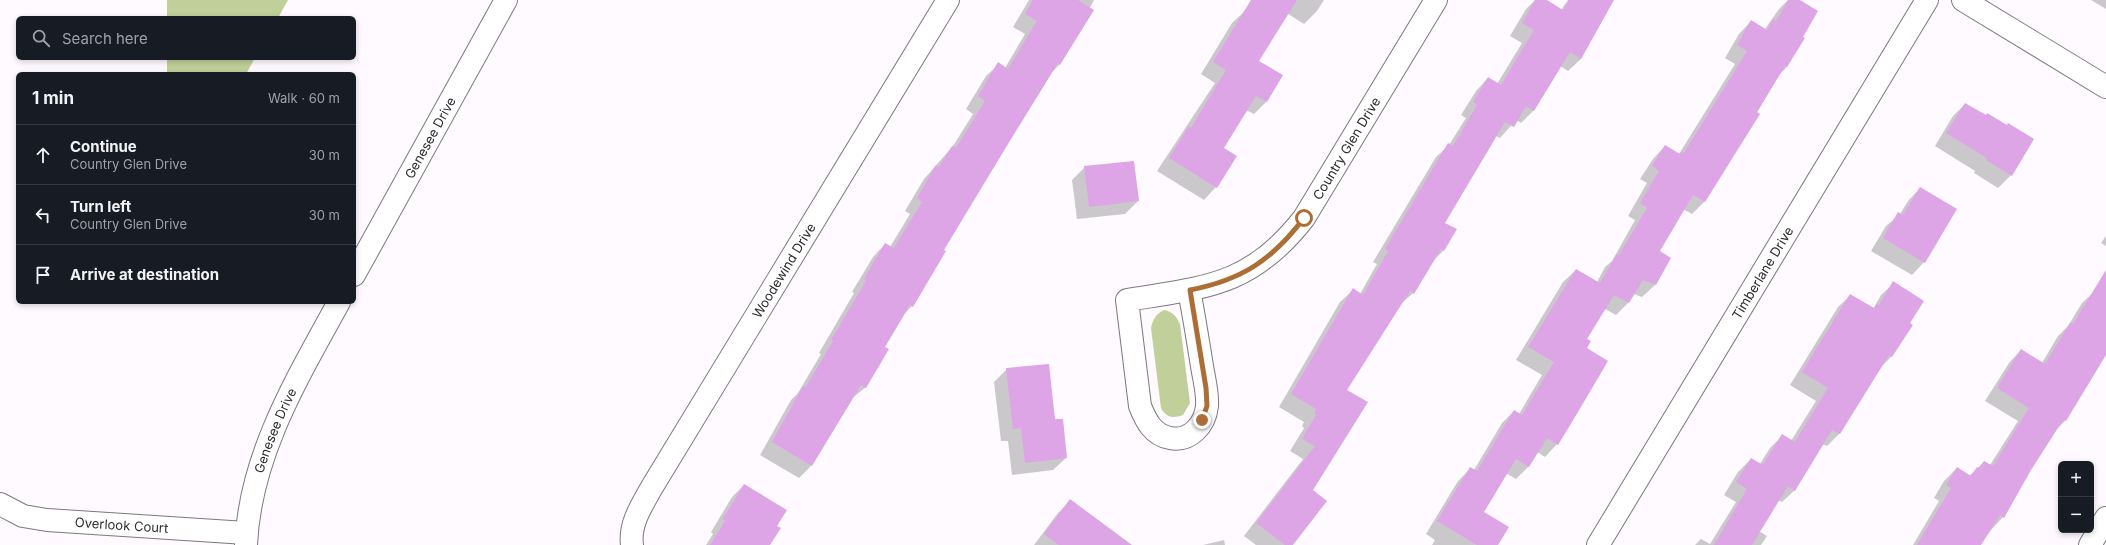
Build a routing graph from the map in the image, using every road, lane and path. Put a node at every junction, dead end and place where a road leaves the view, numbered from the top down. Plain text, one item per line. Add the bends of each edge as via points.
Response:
1 (506, 0) edge
2 (948, 0) edge
3 (1436, 0) edge
4 (1927, 0) edge
5 (1962, 0) edge
6 (2106, 87) edge
7 (356, 272) edge
8 (1190, 290) junction
9 (338, 304) edge
10 (0, 504) edge
11 (2106, 518) edge
12 (246, 539) edge
13 (632, 545) edge
14 (1598, 545) edge
15 (2090, 545) edge

1 - 7 street, Genesee Drive
2 - 13 street, Woodewind Drive via 652,487 639,510 632,530
3 - 8 street, Country Glen Drive via 1304,218 1286,241 1269,257 1227,280
4 - 14 street, Timberlane Drive
5 - 6 street
8 - 8 street, Country Glen Drive via 1128,300 1140,406 1147,422 1157,433 1170,438 1186,438 1196,431 1207,406
9 - 12 street, Genesee Drive via 279,413 259,467
10 - 12 street, Overlook Court via 23,516 47,520
11 - 15 street

